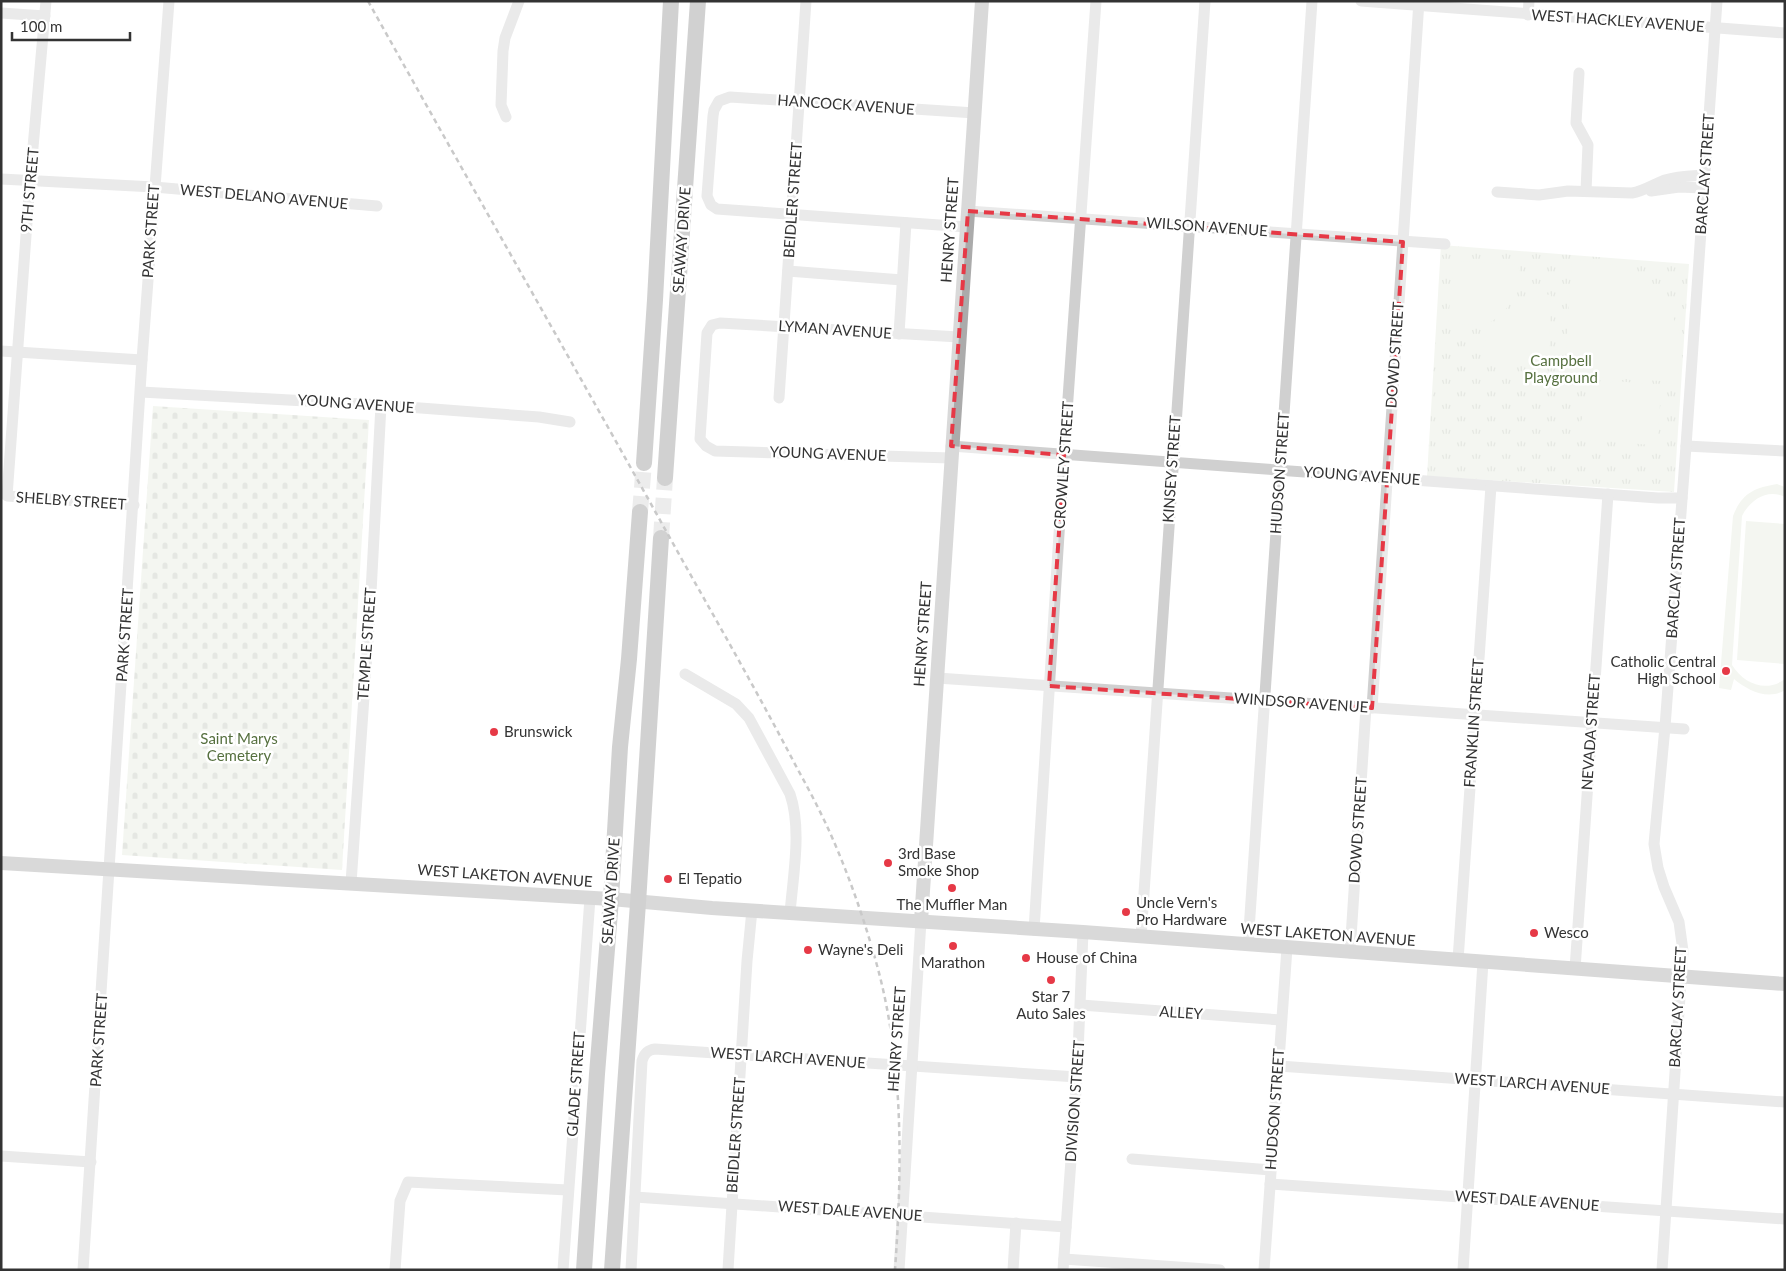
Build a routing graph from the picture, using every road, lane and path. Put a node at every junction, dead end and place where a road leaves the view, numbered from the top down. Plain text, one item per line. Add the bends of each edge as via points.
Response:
1 (46, 1) edge
2 (169, 1) edge
3 (519, 1) edge
4 (671, 1) edge
5 (676, 1) edge
6 (698, 1) edge
7 (806, 1) edge
8 (982, 1) edge
9 (1096, 1) edge
10 (1205, 1) edge
11 (1312, 1) edge
12 (1360, 1) edge
13 (1529, 1) edge
14 (1717, 1) edge
15 (1419, 3) edge
16 (1, 13) edge
17 (1528, 15) junction
18 (45, 16) junction
19 (1716, 27) junction
20 (1785, 33) edge
21 (1579, 73) dead end
22 (800, 101) junction
23 (975, 113) junction
24 (506, 117) dead end
25 (690, 118) junction
26 (1705, 175) junction
27 (1, 179) edge
28 (30, 181) junction
29 (154, 187) junction
30 (1704, 188) junction
31 (1586, 191) junction
32 (1642, 191) junction
33 (1497, 192) dead end
34 (377, 206) dead end
35 (968, 211) junction
36 (791, 215) junction
37 (1081, 218) junction
38 (906, 223) junction
39 (1190, 226) junction
40 (967, 227) junction
41 (1296, 234) junction
42 (1403, 242) junction
43 (1445, 244) dead end
44 (788, 271) junction
45 (902, 280) junction
46 (784, 327) junction
47 (899, 334) junction
48 (959, 338) junction
49 (1, 351) edge
50 (18, 352) junction
51 (142, 360) junction
52 (141, 392) junction
53 (779, 398) dead end
54 (382, 405) junction
55 (570, 422) dead end
56 (706, 446) joint
57 (1686, 446) junction
58 (1785, 451) edge
59 (951, 452) junction
60 (1064, 455) junction
61 (1172, 462) junction
62 (644, 463) tunnel mouth
63 (1280, 471) junction
64 (665, 478) tunnel mouth
65 (1387, 478) junction
66 (1492, 486) junction
67 (1608, 494) junction
68 (7, 496) joint
69 (1682, 498) junction
70 (134, 505) junction
71 (640, 512) tunnel mouth
72 (661, 538) tunnel mouth
73 (685, 674) dead end
74 (937, 678) junction
75 (1049, 686) junction
76 (1158, 693) junction
77 (1265, 701) junction
78 (1369, 708) junction
79 (1475, 714) junction
80 (1592, 722) junction
81 (1665, 728) junction
82 (1684, 729) dead end
83 (620, 747) junction
84 (1, 863) edge
85 (109, 870) junction
86 (351, 883) junction
87 (639, 883) junction
88 (590, 898) junction
89 (611, 899) junction
90 (638, 903) junction
91 (752, 910) junction
92 (790, 913) junction
93 (609, 919) junction
94 (921, 922) junction
95 (1034, 930) junction
96 (1083, 932) junction
97 (1141, 936) junction
98 (1248, 945) junction
99 (1287, 948) junction
100 (1350, 953) junction
101 (1458, 960) junction
102 (1483, 962) junction
103 (1575, 969) junction
104 (1680, 976) junction
105 (1785, 984) edge
106 (1081, 1005) junction
107 (1281, 1020) junction
108 (741, 1055) junction
109 (911, 1066) junction
110 (1279, 1066) junction
111 (1077, 1077) junction
112 (1476, 1081) junction
113 (1674, 1094) junction
114 (624, 1095) junction
115 (1785, 1102) edge
116 (1, 1156) edge
117 (1132, 1159) dead end
118 (91, 1162) junction
119 (1267, 1170) junction
120 (1270, 1184) junction
121 (568, 1190) junction
122 (635, 1197) junction
123 (1468, 1198) junction
124 (732, 1203) junction
125 (1665, 1211) junction
126 (902, 1215) junction
127 (1785, 1219) edge
128 (1016, 1223) junction
129 (1066, 1227) junction
130 (1064, 1265) edge
131 (83, 1270) edge
132 (395, 1270) edge
133 (562, 1270) edge
134 (584, 1270) edge
135 (612, 1270) edge
136 (631, 1270) edge
137 (728, 1270) edge
138 (899, 1270) edge
139 (1013, 1270) edge
140 (1220, 1270) edge
141 (1264, 1270) edge
142 (1463, 1270) edge
143 (1662, 1270) edge

1 - 18 street, 9TH STREET
2 - 29 street, PARK STREET
3 - 24 street via 503,51 501,105
4 - 62 highway, SEAWAY DRIVE
5 - 25 highway via 670,111 677,124
6 - 25 highway, SEAWAY DRIVE
7 - 22 street, BEIDLER STREET
8 - 23 main road, HENRY STREET
9 - 37 street, CROWLEY STREET
10 - 39 street, KINSEY STREET
11 - 41 street, HUDSON STREET
12 - 15 street, WEST HACKLEY AVENUE
13 - 17 street
14 - 19 street, BARCLAY STREET
15 - 17 street, WEST HACKLEY AVENUE
15 - 42 street, DOWD STREET
16 - 18 street
17 - 19 street, WEST HACKLEY AVENUE
18 - 28 street, 9TH STREET
19 - 20 street, WEST HACKLEY AVENUE
19 - 26 street, BARCLAY STREET
21 - 31 street via 1576,123 1588,145
22 - 23 street, HANCOCK AVENUE
22 - 36 street, BEIDLER STREET
22 - 36 street, HANCOCK AVENUE via 730,97 718,101 713,116 707,196 711,205 721,210
23 - 35 main road, HENRY STREET
25 - 64 highway, SEAWAY DRIVE
26 - 30 street, BARCLAY STREET
26 - 32 street via 1678,177
27 - 28 street, WEST DELANO AVENUE
28 - 29 street, WEST DELANO AVENUE
28 - 50 street, 9TH STREET
29 - 34 street, WEST DELANO AVENUE
29 - 51 street, PARK STREET
30 - 32 street
30 - 57 street, BARCLAY STREET
31 - 32 street
31 - 33 street via 1539,195
35 - 37 street, WILSON AVENUE
35 - 40 main road, HENRY STREET
36 - 38 street
36 - 44 street, BEIDLER STREET
37 - 39 street, WILSON AVENUE
37 - 60 street, CROWLEY STREET
38 - 40 street
38 - 45 street
39 - 41 street, WILSON AVENUE
39 - 61 street, KINSEY STREET
40 - 48 main road, HENRY STREET
41 - 42 street, WILSON AVENUE
41 - 63 street, HUDSON STREET
42 - 43 street, WILSON AVENUE
42 - 65 street, DOWD STREET
44 - 45 street
44 - 46 street, BEIDLER STREET
45 - 47 street
46 - 47 street, LYMAN AVENUE
46 - 53 street, BEIDLER STREET
46 - 56 street, LYMAN AVENUE via 712,325 707,333 700,439
47 - 48 street, LYMAN AVENUE
48 - 59 main road, HENRY STREET
49 - 50 street
50 - 51 street
50 - 68 street, 9TH STREET
51 - 52 street, PARK STREET
52 - 54 street, YOUNG AVENUE
52 - 70 street, PARK STREET
54 - 55 street, YOUNG AVENUE
54 - 86 street, TEMPLE STREET
56 - 59 street, YOUNG AVENUE via 715,451
57 - 58 street
57 - 69 street, BARCLAY STREET
59 - 60 street, YOUNG AVENUE
59 - 74 main road, HENRY STREET
60 - 61 street, YOUNG AVENUE
60 - 75 street, CROWLEY STREET
61 - 63 street, YOUNG AVENUE
61 - 76 street, KINSEY STREET
63 - 65 street, YOUNG AVENUE
63 - 77 street, HUDSON STREET
65 - 66 street, YOUNG AVENUE
65 - 78 street, DOWD STREET
66 - 67 street, YOUNG AVENUE
66 - 79 street, FRANKLIN STREET
67 - 69 street, YOUNG AVENUE
67 - 80 street, NEVADA STREET
68 - 70 street, SHELBY STREET
69 - 81 street, BARCLAY STREET
70 - 85 street, PARK STREET
71 - 83 highway, SEAWAY DRIVE via 630,659
72 - 87 highway, SEAWAY DRIVE
73 - 92 street via 736,704 749,718 790,794 795,830
74 - 75 street, WINDSOR AVENUE
74 - 94 main road, HENRY STREET
75 - 76 street, WINDSOR AVENUE
75 - 95 street, CROWLEY STREET
76 - 77 street, WINDSOR AVENUE
76 - 97 street, KINSEY STREET
77 - 78 street, WINDSOR AVENUE
77 - 98 street, HUDSON STREET
78 - 79 street, WINDSOR AVENUE
78 - 100 street, DOWD STREET
79 - 80 street, WINDSOR AVENUE
79 - 101 street, FRANKLIN STREET
80 - 81 street, WINDSOR AVENUE
80 - 103 street, NEVADA STREET
81 - 82 street, WINDSOR AVENUE
81 - 104 street, BARCLAY STREET via 1654,844 1664,887 1679,922 1683,951
83 - 87 highway via 630,729 640,730 634,869
83 - 89 highway, SEAWAY DRIVE
84 - 85 main road, WEST LAKETON AVENUE
85 - 86 main road, WEST LAKETON AVENUE
85 - 118 street, PARK STREET
86 - 88 main road, WEST LAKETON AVENUE
87 - 90 highway, SEAWAY DRIVE
88 - 89 main road, WEST LAKETON AVENUE
88 - 121 street, GLADE STREET
89 - 90 main road, WEST LAKETON AVENUE
89 - 93 highway, SEAWAY DRIVE
90 - 91 main road, WEST LAKETON AVENUE
90 - 114 highway, SEAWAY DRIVE
91 - 92 main road, WEST LAKETON AVENUE
91 - 108 street, BEIDLER STREET
92 - 94 main road, WEST LAKETON AVENUE
93 - 114 highway via 614,933 603,1093 607,1101 613,1103
93 - 134 highway, SEAWAY DRIVE
94 - 95 main road, WEST LAKETON AVENUE
94 - 109 street, HENRY STREET
95 - 96 main road, WEST LAKETON AVENUE
96 - 97 main road, WEST LAKETON AVENUE
96 - 106 street, DIVISION STREET
97 - 98 main road, WEST LAKETON AVENUE
98 - 99 main road, WEST LAKETON AVENUE
99 - 100 main road, WEST LAKETON AVENUE
99 - 107 street, HUDSON STREET
100 - 101 main road, WEST LAKETON AVENUE
101 - 102 main road, WEST LAKETON AVENUE
102 - 103 main road, WEST LAKETON AVENUE
102 - 112 street
103 - 104 main road, WEST LAKETON AVENUE
104 - 105 main road, WEST LAKETON AVENUE
104 - 113 street, BARCLAY STREET
106 - 107 street, ALLEY
106 - 111 street, DIVISION STREET
107 - 110 street, HUDSON STREET
108 - 109 street, WEST LARCH AVENUE
108 - 122 street, WEST LARCH AVENUE via 655,1049 645,1053
108 - 124 street, BEIDLER STREET
109 - 111 street, WEST LARCH AVENUE
109 - 126 street, HENRY STREET
110 - 112 street, WEST LARCH AVENUE
110 - 119 street, HUDSON STREET
111 - 129 street, DIVISION STREET
112 - 113 street, WEST LARCH AVENUE
112 - 123 street
113 - 115 street, WEST LARCH AVENUE
113 - 125 street, BARCLAY STREET
114 - 135 highway, SEAWAY DRIVE
116 - 118 street
117 - 119 street
118 - 131 street, PARK STREET
119 - 120 street, HUDSON STREET
120 - 123 street, WEST DALE AVENUE
120 - 141 street, HUDSON STREET
121 - 132 street via 408,1182 400,1201
121 - 133 street, GLADE STREET
122 - 124 street, WEST DALE AVENUE
122 - 136 street
123 - 125 street, WEST DALE AVENUE
123 - 142 street
124 - 126 street, WEST DALE AVENUE
124 - 137 street, BEIDLER STREET
125 - 127 street, WEST DALE AVENUE
125 - 143 street, BARCLAY STREET
126 - 128 street, WEST DALE AVENUE
126 - 138 street, HENRY STREET
128 - 129 street, WEST DALE AVENUE
128 - 139 street
129 - 130 street, DIVISION STREET
130 - 140 street

